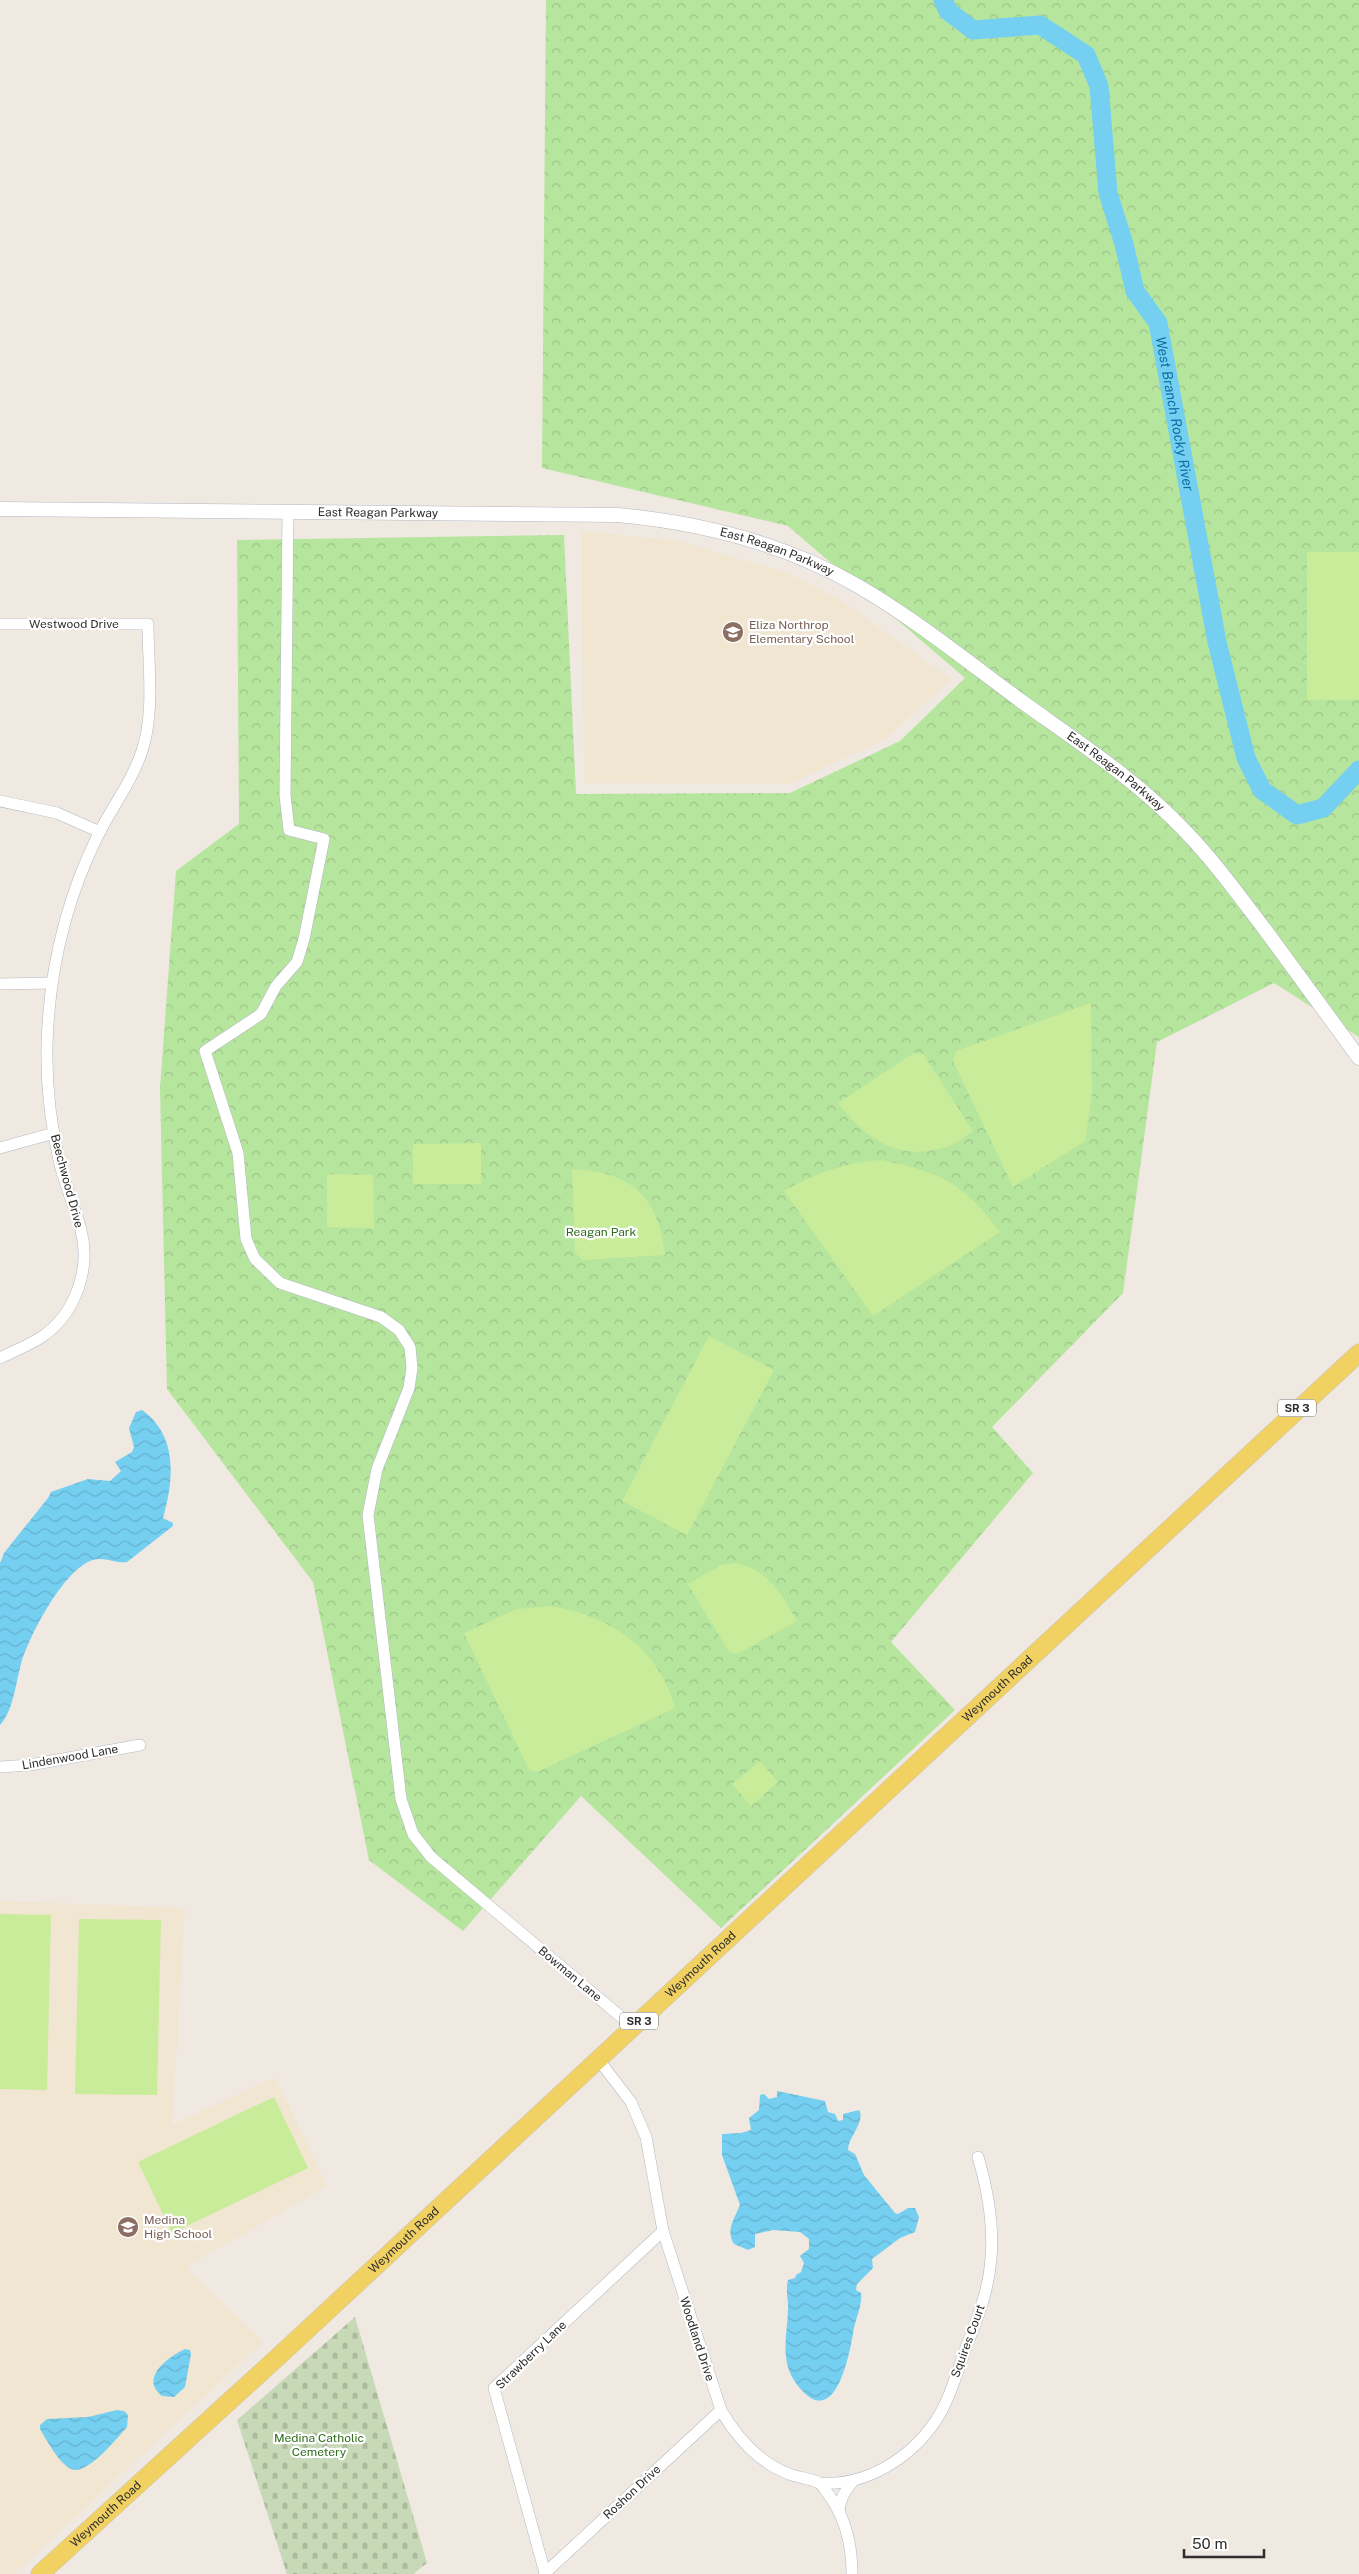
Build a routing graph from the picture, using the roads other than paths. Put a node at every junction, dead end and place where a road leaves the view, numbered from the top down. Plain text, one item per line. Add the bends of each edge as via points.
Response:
1 (0, 509) edge
2 (288, 512) junction
3 (0, 624) edge
4 (148, 624) joint
5 (0, 801) edge
6 (100, 832) junction
7 (52, 983) junction
8 (0, 984) edge
9 (1359, 1058) edge
10 (54, 1133) junction
11 (0, 1148) edge
12 (1359, 1353) edge
13 (0, 1358) edge
14 (140, 1745) dead end
15 (0, 1767) edge
16 (633, 2027) junction
17 (598, 2059) junction
18 (978, 2158) dead end
19 (663, 2231) junction
20 (721, 2410) junction
21 (854, 2480) junction
22 (819, 2483) junction
23 (839, 2512) junction
24 (544, 2573) edge
25 (40, 2574) edge
26 (852, 2574) edge

1 - 2 street, East Reagan Parkway
2 - 9 street, East Reagan Parkway via 596,514 656,518 758,541 824,568 890,606 1106,762 1154,801 1184,829 1224,875
2 - 16 street, Bowman Lane via 286,804 289,830 324,839 297,962 276,986 261,1014 205,1051 238,1153 246,1196 246,1239 255,1259 280,1283 381,1317 399,1330 410,1347 412,1368 409,1388 377,1469 368,1515 401,1799 413,1834 431,1857
3 - 4 street, Westwood Drive
4 - 6 street, Beechwood Drive via 147,729 134,772
5 - 6 street via 57,813
6 - 7 street, Beechwood Drive via 67,916
7 - 8 street
7 - 10 street, Beechwood Drive via 47,1047
10 - 11 street
10 - 13 street, Beechwood Drive via 64,1180 81,1230 84,1262 81,1278 69,1309 58,1323 44,1335
12 - 16 main road, Weymouth Road / SR 3
14 - 15 street, Lindenwood Lane via 30,1765
16 - 17 main road, Weymouth Road / SR 3
17 - 19 street, Woodland Drive via 640,2118
17 - 25 main road, Weymouth Road / SR 3
18 - 21 street, Squires Court via 990,2204 991,2260 982,2306 946,2402 927,2432 902,2457
19 - 20 street, Woodland Drive
19 - 24 street, Strawberry Lane via 494,2388
20 - 22 street, Woodland Drive via 731,2428 758,2456 789,2474
20 - 24 street, Roshon Drive
21 - 22 street, Squires Court via 837,2484
21 - 23 street via 844,2492
22 - 23 street
23 - 26 street via 850,2544

